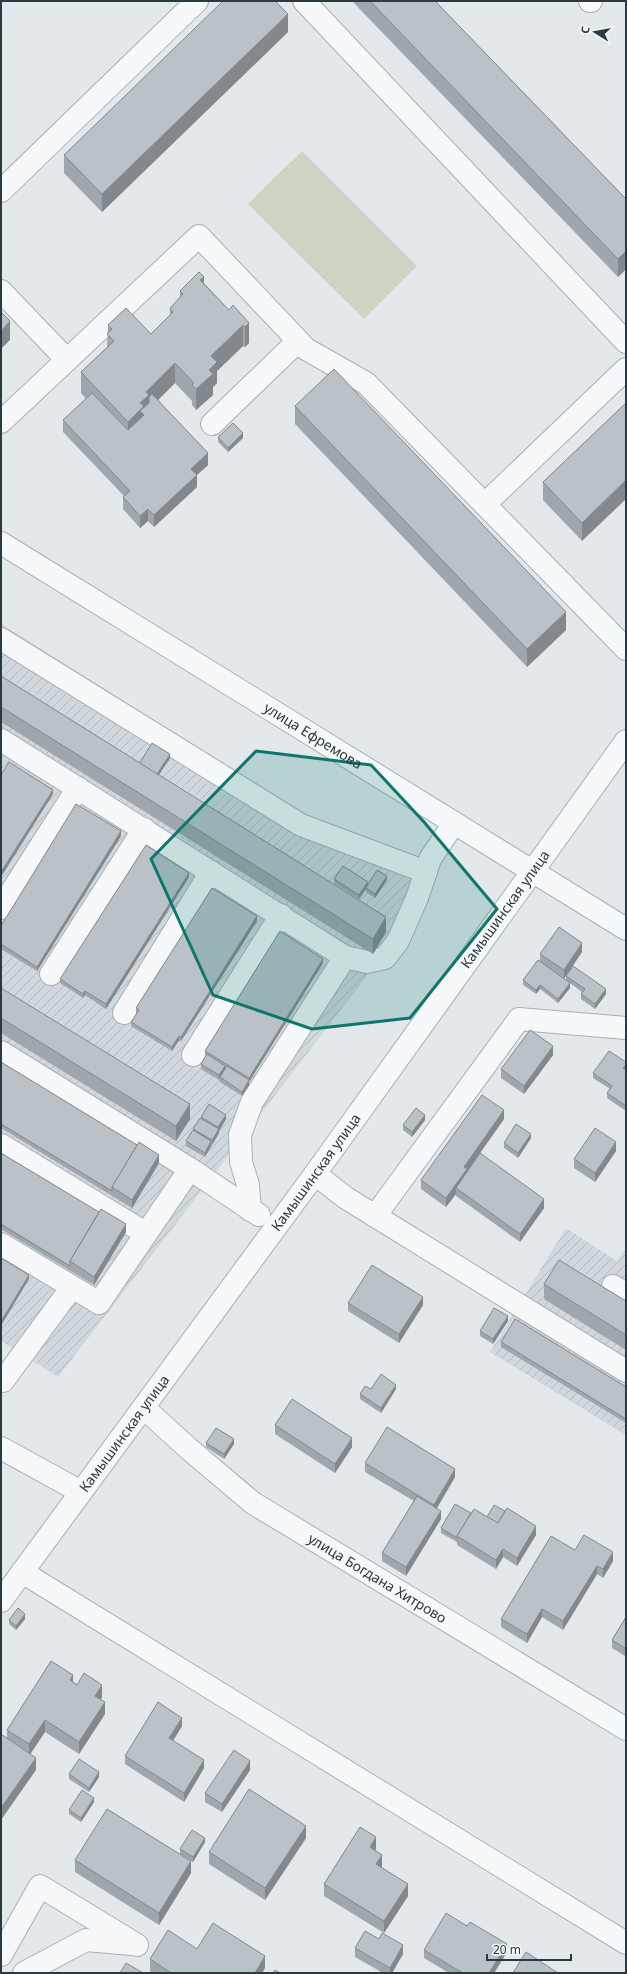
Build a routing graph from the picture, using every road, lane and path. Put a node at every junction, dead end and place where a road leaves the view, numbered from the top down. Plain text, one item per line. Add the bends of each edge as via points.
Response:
1 (197, 1) edge
2 (304, 1) edge
3 (1, 191) edge
4 (1, 291) edge
5 (298, 341) junction
6 (626, 342) edge
7 (67, 360) junction
8 (626, 369) edge
9 (1, 422) edge
10 (212, 424) dead end
11 (485, 504) junction
12 (1, 543) edge
13 (1, 639) edge
14 (626, 649) edge
15 (626, 741) edge
16 (3, 746) edge
17 (78, 788) junction
18 (454, 823) junction
19 (144, 829) junction
20 (533, 871) junction
21 (211, 872) junction
22 (426, 872) junction
23 (1, 908) edge
24 (281, 915) junction
25 (626, 929) edge
26 (345, 957) junction
27 (51, 974) dead end
28 (124, 1013) dead end
29 (626, 1028) edge
30 (1, 1052) edge
31 (193, 1055) dead end
32 (1, 1145) edge
33 (190, 1169) junction
34 (315, 1174) junction
35 (250, 1210) junction
36 (375, 1216) junction
37 (276, 1227) junction
38 (146, 1233) junction
39 (1, 1244) edge
40 (72, 1287) junction
41 (626, 1371) edge
42 (2, 1380) edge
43 (144, 1408) junction
44 (1, 1448) edge
45 (81, 1492) junction
46 (22, 1572) junction
47 (1, 1601) edge
48 (626, 1728) edge
49 (626, 1943) edge
50 (1, 1955) edge
51 (24, 1973) edge

1 - 3 street
2 - 6 street
4 - 7 street
5 - 7 street via 199,236
5 - 10 street
5 - 11 street via 306,349 366,383
7 - 9 street
8 - 11 street
11 - 14 street
12 - 18 street, улица Ефремова
13 - 22 street via 301,826
15 - 20 street, Камышинская улица
16 - 17 street
17 - 19 street
17 - 23 street
18 - 20 street, улица Ефремова
18 - 22 street via 430,859
19 - 21 street
19 - 27 street
20 - 25 street, улица Ефремова
20 - 34 street, Камышинская улица
21 - 24 street
21 - 28 street
22 - 26 street via 406,928 385,958 367,962
24 - 26 street
24 - 31 street
26 - 35 street via 252,1102 240,1135 241,1162 248,1185
29 - 36 street via 519,1019
30 - 33 street
32 - 38 street
33 - 35 street
33 - 38 street
34 - 36 street
34 - 37 street, Камышинская улица
35 - 37 street
36 - 41 street
37 - 43 street, Камышинская улица
38 - 40 street via 99,1303
39 - 40 street
40 - 42 street
43 - 45 street, Камышинская улица
43 - 48 street, улица Богдана Хитрово via 253,1502
44 - 45 street
45 - 46 street, Камышинская улица
46 - 47 street, Камышинская улица
46 - 49 street
50 - 51 street via 40,1886 137,1945 86,1940

